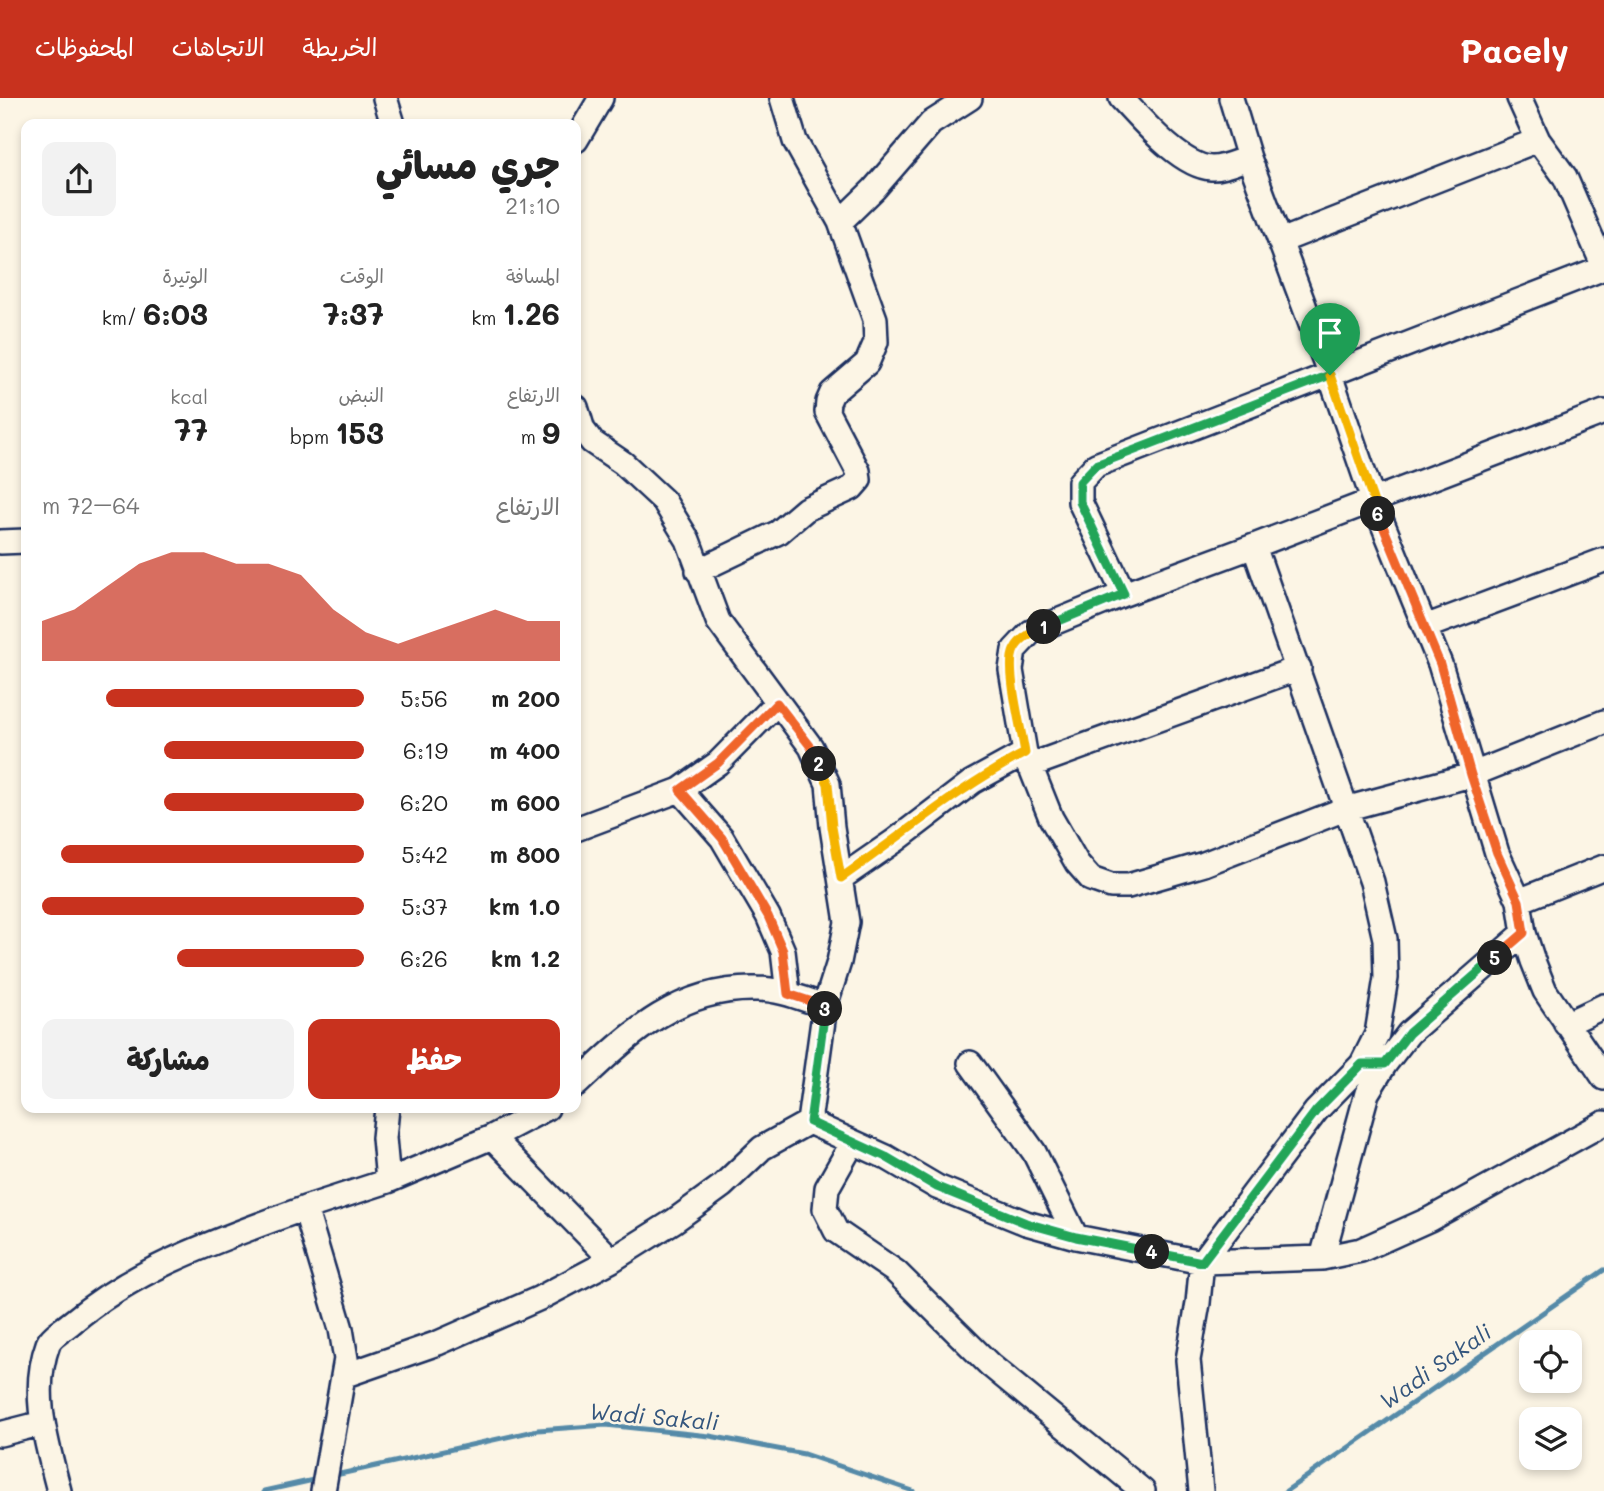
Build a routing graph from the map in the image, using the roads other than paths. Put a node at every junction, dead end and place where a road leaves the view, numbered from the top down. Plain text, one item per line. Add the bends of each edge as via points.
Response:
1 (386, 98) edge
2 (601, 98) edge
3 (782, 98) edge
4 (970, 98) edge
5 (1121, 98) edge
6 (1231, 98) edge
7 (1519, 98) edge
8 (392, 119) edge
9 (581, 131) edge
10 (1538, 140) junction
11 (1249, 158) junction
12 (840, 222) junction
13 (1281, 241) junction
14 (1604, 267) edge
15 (1330, 375) junction
16 (1604, 412) edge
17 (581, 423) edge
18 (1373, 500) junction
19 (21, 541) edge
20 (0, 542) edge
21 (1254, 547) junction
22 (1604, 561) edge
23 (698, 571) junction
24 (1124, 594) junction
25 (1425, 626) junction
26 (1299, 668) junction
27 (777, 703) junction
28 (1604, 722) edge
29 (1027, 759) junction
30 (1471, 775) junction
31 (680, 790) junction
32 (1345, 809) junction
33 (581, 827) edge
34 (1604, 867) edge
35 (841, 878) junction
36 (1519, 901) junction
37 (1524, 933) junction
38 (788, 994) junction
39 (825, 1006) junction
40 (1604, 1006) edge
41 (1566, 1024) junction
42 (970, 1063) dead end
43 (1373, 1064) junction
44 (1604, 1078) edge
45 (581, 1080) edge
46 (386, 1113) edge
47 (538, 1113) edge
48 (810, 1122) junction
49 (1604, 1123) edge
50 (492, 1138) junction
51 (853, 1142) junction
52 (388, 1181) junction
53 (305, 1208) junction
54 (1076, 1237) junction
55 (1322, 1258) junction
56 (612, 1260) junction
57 (1202, 1262) junction
58 (343, 1376) junction
59 (43, 1423) junction
60 (0, 1434) edge
61 (59, 1491) edge
62 (323, 1491) edge
63 (1143, 1491) edge
64 (1200, 1491) edge

1 - 8 street
2 - 9 street
3 - 12 street via 795,141
4 - 12 street via 931,123
5 - 11 street via 1182,158 1212,168
6 - 11 street
7 - 10 street
10 - 13 street
10 - 14 street via 1565,177
11 - 13 street
12 - 23 street via 875,319 876,342 867,363 832,393 827,412 859,480 852,488 806,509 779,532
13 - 15 street
14 - 15 street
15 - 18 street
15 - 24 street via 1096,465 1080,482 1080,502
16 - 18 street
17 - 23 street via 592,442 624,463 664,501 688,540
18 - 21 street
18 - 25 street
19 - 20 street
21 - 24 street
21 - 26 street
22 - 25 street
23 - 27 street via 718,621
24 - 29 street via 1031,632 1014,650 1011,670
25 - 30 street
26 - 29 street
26 - 32 street
27 - 31 street via 718,763
27 - 35 street via 811,747 828,784
28 - 30 street
29 - 32 street via 1051,818 1077,863 1091,879 1111,887 1204,864
29 - 35 street via 972,782
30 - 32 street
30 - 36 street
31 - 33 street
31 - 38 street via 722,838 768,916 783,951
32 - 43 street via 1372,882 1385,939 1386,978
34 - 36 street
35 - 39 street via 847,922
36 - 37 street
37 - 41 street via 1545,991
37 - 43 street
38 - 39 street
38 - 45 street via 758,989 694,999 657,1015 633,1032
39 - 48 street
40 - 41 street
41 - 44 street
42 - 54 street via 1034,1152
43 - 55 street
43 - 57 street via 1316,1111
46 - 52 street
47 - 50 street
48 - 51 street
48 - 56 street via 762,1148 722,1186
49 - 55 street via 1430,1219 1361,1250
50 - 52 street
50 - 56 street
51 - 54 street via 937,1187 1026,1223
51 - 63 street via 827,1188 825,1209 836,1231 895,1272 990,1365
52 - 53 street
53 - 58 street via 341,1329 346,1359
53 - 59 street via 160,1264 83,1312 49,1341 39,1380
54 - 57 street
55 - 57 street
56 - 58 street via 449,1338
57 - 64 street via 1188,1360
58 - 62 street
59 - 60 street
59 - 61 street

